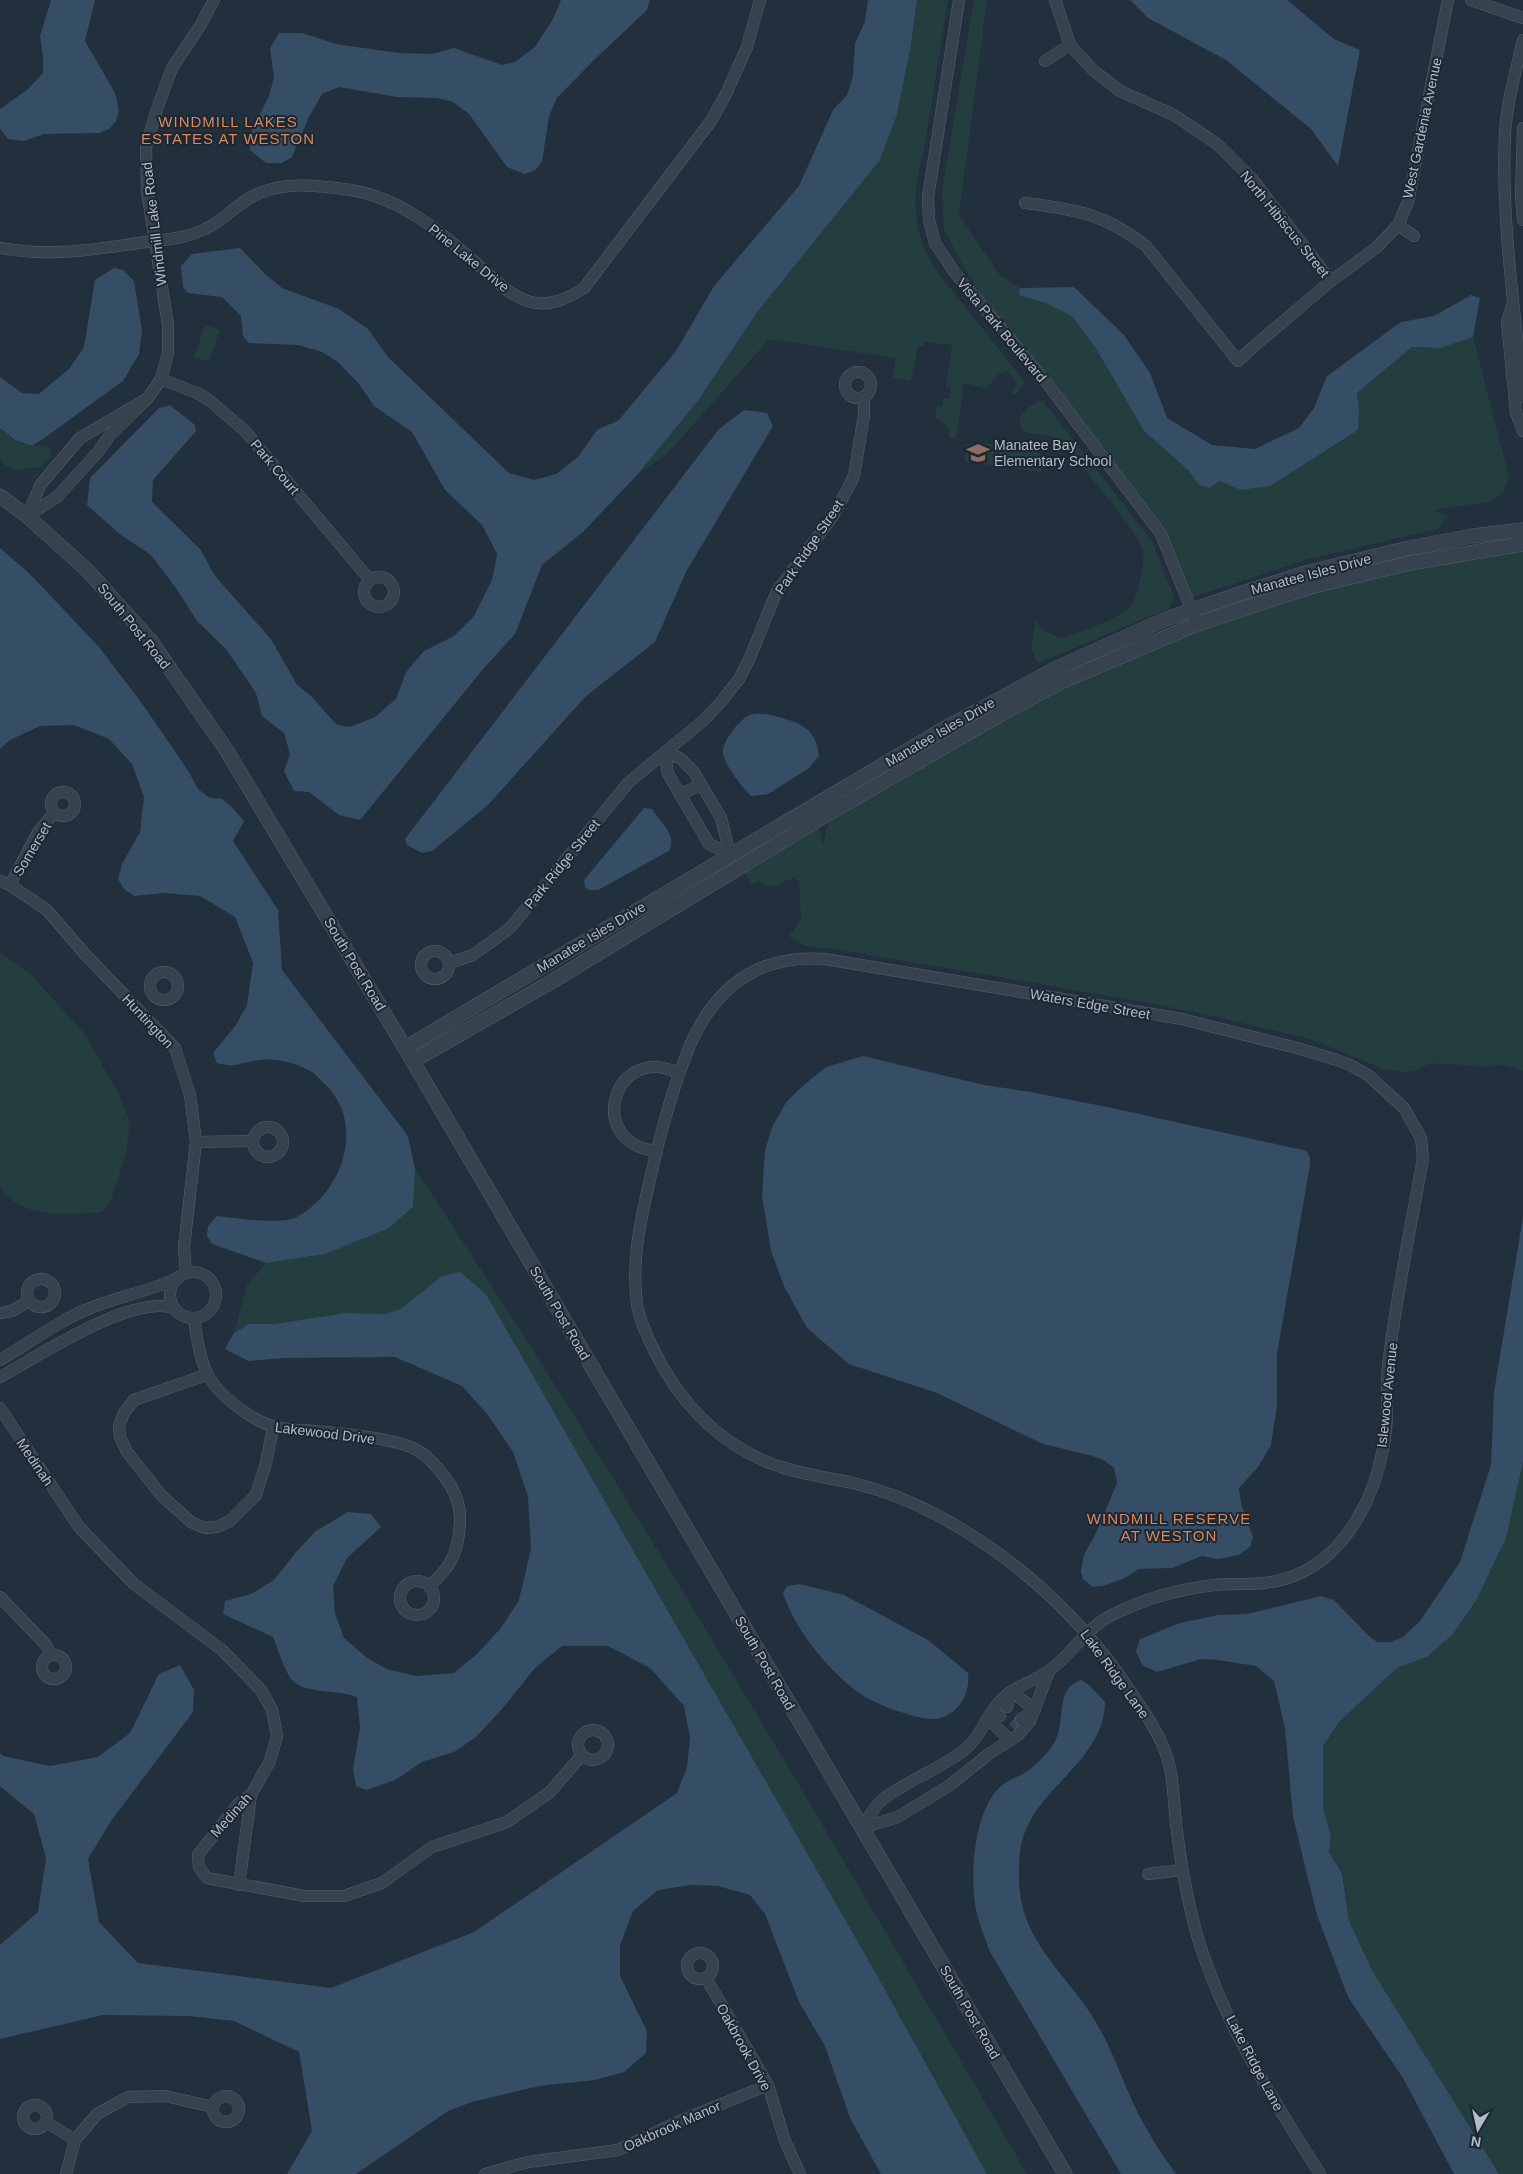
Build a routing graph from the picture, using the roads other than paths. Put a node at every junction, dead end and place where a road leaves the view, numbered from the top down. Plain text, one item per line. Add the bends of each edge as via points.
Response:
1 (214, 0) edge
2 (760, 0) edge
3 (959, 0) edge
4 (1055, 0) edge
5 (1448, 0) edge
6 (1471, 0) edge
7 (1523, 18) edge
8 (1523, 40) edge
9 (1070, 45) junction
10 (1045, 61) dead end
11 (1523, 128) edge
12 (1025, 203) dead end
13 (1523, 220) edge
14 (1398, 225) junction
15 (1414, 236) dead end
16 (154, 241) junction
17 (0, 248) edge
18 (1331, 281) junction
19 (1517, 342) edge
20 (161, 379) junction
21 (864, 397) dead end
22 (1523, 397) edge
23 (148, 398) junction
24 (1523, 431) edge
25 (0, 496) edge
26 (27, 516) junction
27 (1523, 530) edge
28 (1523, 544) edge
29 (370, 580) dead end
30 (1192, 610) junction
31 (1197, 624) junction
32 (936, 733) junction
33 (944, 746) junction
34 (666, 751) junction
35 (701, 784) junction
36 (680, 795) junction
37 (54, 813) dead end
38 (730, 854) junction
39 (740, 868) junction
40 (5, 883) edge
41 (778, 960) joint
42 (449, 963) dead end
43 (155, 997) dead end
44 (140, 1012) junction
45 (405, 1048) junction
46 (412, 1061) junction
47 (678, 1074) junction
48 (1390, 1094) joint
49 (253, 1141) dead end
50 (196, 1142) junction
51 (657, 1151) junction
52 (181, 1275) junction
53 (29, 1301) dead end
54 (174, 1308) junction
55 (0, 1313) edge
56 (194, 1318) junction
57 (0, 1360) edge
58 (206, 1376) junction
59 (0, 1377) edge
60 (0, 1408) edge
61 (273, 1428) junction
62 (429, 1586) dead end
63 (0, 1597) edge
64 (1088, 1633) junction
65 (51, 1654) dead end
66 (1050, 1670) junction
67 (1011, 1691) junction
68 (1035, 1710) junction
69 (988, 1720) junction
70 (1010, 1740) junction
71 (582, 1754) dead end
72 (251, 1796) junction
73 (862, 1828) junction
74 (1182, 1870) junction
75 (1148, 1874) dead end
76 (239, 1885) junction
77 (706, 1978) dead end
78 (768, 2085) junction
79 (213, 2107) dead end
80 (46, 2122) dead end
81 (75, 2140) junction
82 (66, 2174) edge
83 (485, 2174) edge
84 (800, 2174) edge
85 (1065, 2174) edge
86 (1320, 2174) edge

1 - 16 street, Windmill Lake Road via 172,68 146,148 147,191
2 - 16 street, Pine Lake Drive via 747,47 711,121 584,288 567,298 546,303 530,302 502,286 446,236 395,204 336,188 274,187 247,199 205,229
3 - 30 street, Vista Park Boulevard via 928,197 935,243 955,273 1046,382 1161,534
4 - 9 street
5 - 14 street, West Gardenia Avenue via 1408,202
6 - 7 street
8 - 19 street via 1505,132 1505,199
9 - 10 street
9 - 18 street, North Hibiscus Street via 1120,92 1174,115 1217,144 1253,180
11 - 13 street
12 - 18 street, West Gardenia Avenue via 1059,207 1105,219 1132,235 1146,246 1238,361
14 - 15 street
14 - 18 street, West Gardenia Avenue via 1376,248
16 - 17 street, Pine Lake Drive via 66,254
16 - 20 street, Windmill Lake Road via 168,325 168,353
19 - 22 street
19 - 24 street via 1516,413
20 - 23 street, Windmill Lake Road
20 - 29 street, Park Court via 197,392 245,431
21 - 34 street, Park Ridge Street via 854,476 841,502 777,590 739,679 704,720
23 - 26 street, Windmill Lake Road via 110,435 56,497
23 - 26 street, Windmill Lake Road via 80,438 42,484
25 - 26 street, South Post Road
26 - 45 street, South Post Road via 87,570 150,640 228,751
27 - 30 street, Manatee Isles Drive via 1463,538 1368,558 1306,573
28 - 31 street, Manatee Isles Drive via 1463,552 1368,572 1310,587
30 - 31 street, Vista Park Boulevard
30 - 32 street, Manatee Isles Drive via 1057,668
31 - 33 street, Manatee Isles Drive via 1063,681
32 - 33 street
32 - 38 street, Manatee Isles Drive
33 - 39 street, Manatee Isles Drive
34 - 35 street via 681,759
34 - 36 street via 668,771
34 - 42 street, Park Ridge Street via 628,783 510,928 473,955
35 - 36 street
35 - 38 street via 721,818
36 - 38 street via 709,844
37 - 40 street, Somerset
38 - 39 street
38 - 45 street, Manatee Isles Drive
39 - 46 street, Manatee Isles Drive
40 - 44 street, Huntington via 47,910
41 - 47 street, Lake Ridge Lane via 746,974 717,999 698,1027
41 - 48 street, Waters Edge Street via 824,959 1182,1019 1344,1062 1368,1075
43 - 44 street
44 - 50 street, Huntington via 175,1048 190,1095
45 - 46 street, South Post Road
46 - 73 street, South Post Road
47 - 51 street, Lake Ridge Lane
47 - 51 street via 660,1067 640,1070 624,1080 615,1097 614,1117 622,1134 638,1147
48 - 64 street, Islewood Avenue via 1412,1121 1420,1138 1423,1158 1388,1368 1386,1429 1380,1462 1364,1508 1344,1540 1329,1556 1290,1578 1267,1583 1218,1584 1158,1595 1109,1616
49 - 50 street
50 - 52 street, Huntington
51 - 64 street, Lake Ridge Lane via 634,1259 637,1308 663,1369 681,1398 705,1423 767,1462 860,1485 935,1514 995,1549 1034,1580
52 - 54 street via 170,1292
52 - 56 street via 191,1272 203,1274 216,1290 216,1298 209,1311
52 - 57 street via 164,1285 92,1307
53 - 55 street via 12,1312
54 - 56 street via 184,1316
54 - 59 street via 164,1305 148,1307 113,1316
56 - 58 street, Lakewood Drive
58 - 61 street, Lakewood Drive via 232,1403
58 - 61 street via 134,1400 119,1426 127,1452 162,1496 191,1522 205,1528 217,1527 230,1521 256,1495
60 - 72 street, Medinah via 79,1527 134,1584 222,1650 261,1690 272,1710 277,1736 270,1761
61 - 62 street, Lakewood Drive via 356,1435 385,1441 415,1449 434,1462 453,1488 461,1512 459,1540 453,1558 443,1575
63 - 65 street
64 - 66 street, Islewood Avenue
64 - 74 street, Lake Ridge Lane via 1133,1694 1163,1745 1171,1772
66 - 67 street
66 - 68 street
67 - 68 street
67 - 69 street via 999,1702
67 - 69 street via 1003,1711
68 - 70 street via 1030,1721
68 - 70 street via 1017,1723
69 - 70 street
69 - 73 street via 975,1740 962,1752 880,1801
70 - 73 street via 950,1785 898,1816
71 - 76 street, Medinah via 550,1792 506,1822 432,1847 382,1883 344,1896 304,1896
72 - 76 street
72 - 76 street, Medinah via 238,1804 198,1855 199,1867 207,1878
73 - 85 street, South Post Road
74 - 75 street
74 - 86 street, Lake Ridge Lane via 1195,1927 1214,1984 1260,2079
77 - 78 street, Oakbrook Drive
78 - 83 street, Oakbrook Manor via 618,2150 528,2162
78 - 84 street, Oakbrook Drive via 785,2141
79 - 81 street via 165,2096 128,2097 97,2114
80 - 81 street
81 - 82 street

